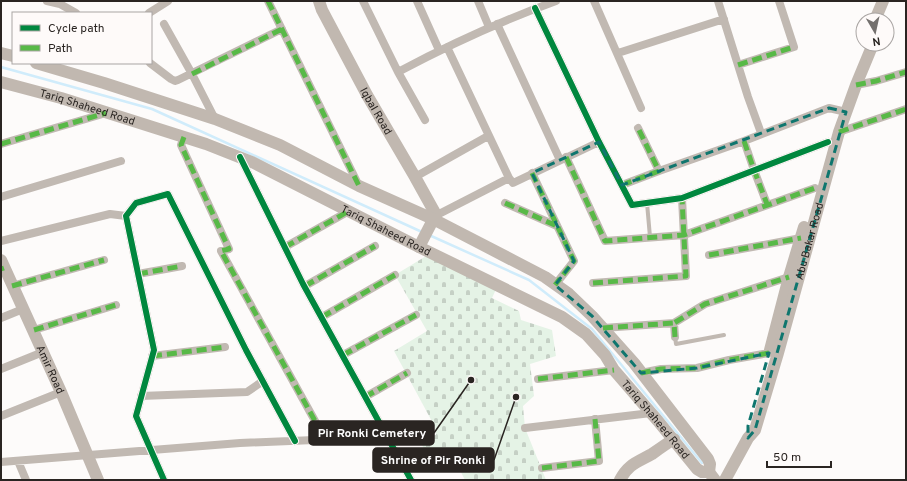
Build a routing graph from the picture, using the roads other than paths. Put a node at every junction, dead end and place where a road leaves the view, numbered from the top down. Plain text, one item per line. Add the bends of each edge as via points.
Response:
1 (47, 1) edge
2 (168, 1) edge
3 (268, 1) edge
4 (319, 1) edge
5 (363, 1) edge
6 (418, 1) edge
7 (478, 1) edge
8 (556, 1) edge
9 (594, 1) edge
10 (718, 1) edge
11 (779, 1) edge
12 (883, 1) edge
13 (891, 1) edge
14 (535, 8) junction
15 (74, 12) edge
16 (151, 12) edge
17 (878, 12) edge
18 (886, 12) edge
19 (724, 19) junction
20 (164, 24) dead end
21 (493, 26) junction
22 (282, 29) junction
23 (443, 48) junction
24 (862, 52) edge
25 (870, 52) edge
26 (1, 53) edge
27 (618, 53) junction
28 (12, 56) edge
29 (39, 64) edge
30 (151, 64) edge
31 (738, 65) junction
32 (398, 72) junction
33 (906, 72) edge
34 (192, 74) junction
35 (1, 82) edge
36 (856, 85) junction
37 (641, 108) dead end
38 (906, 109) edge
39 (843, 111) junction
40 (106, 113) junction
41 (214, 119) junction
42 (425, 120) dead end
43 (638, 128) dead end
44 (839, 132) junction
45 (761, 134) junction
46 (488, 136) junction
47 (184, 137) junction
48 (744, 141) junction
49 (599, 142) junction
50 (828, 142) junction
51 (1, 144) edge
52 (240, 157) junction
53 (563, 159) junction
54 (121, 161) dead end
55 (658, 170) junction
56 (754, 170) junction
57 (532, 174) junction
58 (415, 176) junction
59 (509, 178) junction
60 (622, 185) junction
61 (359, 186) junction
62 (815, 188) junction
63 (1, 197) edge
64 (682, 198) junction
65 (505, 203) dead end
66 (647, 203) junction
67 (767, 204) junction
68 (349, 211) junction
69 (126, 216) junction
70 (433, 220) junction
71 (557, 226) junction
72 (684, 235) junction
73 (650, 238) junction
74 (802, 238) junction
75 (1, 241) edge
76 (375, 246) dead end
77 (420, 246) junction
78 (285, 247) junction
79 (709, 255) dead end
80 (104, 260) dead end
81 (2, 266) edge
82 (182, 266) dead end
83 (138, 274) junction
84 (395, 275) dead end
85 (790, 277) junction
86 (593, 283) dead end
87 (555, 285) junction
88 (12, 286) junction
89 (305, 286) junction
90 (116, 305) dead end
91 (23, 309) junction
92 (416, 314) dead end
93 (322, 317) junction
94 (1, 318) edge
95 (674, 323) junction
96 (603, 328) junction
97 (34, 330) junction
98 (724, 335) dead end
99 (675, 337) joint
100 (225, 347) dead end
101 (43, 352) junction
102 (769, 353) junction
103 (343, 355) junction
104 (152, 356) junction
105 (1, 369) edge
106 (614, 370) junction
107 (641, 372) junction
108 (407, 373) dead end
109 (538, 379) dead end
110 (263, 381) junction
111 (61, 392) junction
112 (141, 396) junction
113 (365, 397) junction
114 (651, 413) junction
115 (1, 416) edge
116 (595, 420) junction
117 (525, 428) dead end
118 (387, 437) junction
119 (748, 438) junction
120 (325, 439) junction
121 (674, 439) junction
122 (295, 441) junction
123 (151, 449) junction
124 (87, 454) junction
125 (18, 461) junction
126 (1, 462) edge
127 (542, 468) dead end
128 (712, 476) edge
129 (26, 480) edge
130 (98, 480) edge
131 (164, 480) edge
132 (411, 480) edge
133 (620, 480) edge
134 (725, 480) edge

1 - 15 street via 60,4
2 - 16 street
3 - 22 street
4 - 58 main road, Iqbal Road via 367,95
5 - 32 street
6 - 23 street
7 - 21 street
8 - 14 street
9 - 27 street
10 - 19 street
11 - 31 street via 794,47
12 - 17 main road
13 - 18 main road
14 - 21 street
14 - 49 street
19 - 27 street
19 - 31 street
20 - 34 street
21 - 23 street
21 - 53 street
22 - 34 street
22 - 61 street
23 - 32 street
23 - 46 street
24 - 39 main road, Abu Bakar Road
25 - 36 main road, Abu Bakar Road
26 - 28 main road
27 - 37 street
29 - 41 main road, Tariq Shaheed Road
30 - 34 street via 174,81
31 - 45 street
32 - 42 street
33 - 36 street
34 - 41 street
35 - 40 main road, Tariq Shaheed Road
36 - 39 main road, Abu Bakar Road
38 - 44 street
39 - 44 main road, Abu Bakar Road
39 - 45 street via 829,108
39 - 50 main road, Abu Bakar Road
40 - 47 main road, Tariq Shaheed Road
40 - 51 street
41 - 61 main road, Tariq Shaheed Road via 280,145
43 - 55 street
44 - 119 main road, Abu Bakar Road via 769,384 755,430
45 - 48 street
46 - 58 street
46 - 59 street
47 - 52 main road, Tariq Shaheed Road
47 - 120 street via 181,145 229,249 221,251
48 - 55 street
48 - 56 street
49 - 53 street
49 - 60 street
50 - 56 street
50 - 62 main road, Abu Bakar Road
52 - 68 main road, Tariq Shaheed Road
52 - 78 street
53 - 57 street
53 - 73 street via 605,241
54 - 63 street
55 - 60 street
56 - 64 street
56 - 67 street
57 - 59 street via 513,182
57 - 71 street
58 - 70 main road, Iqbal Road via 435,213
59 - 70 street
60 - 66 street via 632,205
61 - 70 main road, Tariq Shaheed Road
62 - 67 street
62 - 74 main road, Abu Bakar Road
64 - 66 street
64 - 72 street
65 - 71 street
66 - 73 lane
67 - 72 street
68 - 77 main road, Tariq Shaheed Road
68 - 78 street
69 - 75 street via 110,214
69 - 83 street
69 - 110 street via 136,203 168,194
70 - 77 main road
70 - 87 main road, Tariq Shaheed Road via 545,277
71 - 87 street via 574,261
72 - 73 street
72 - 86 street via 686,276
74 - 79 street
74 - 85 main road, Abu Bakar Road
76 - 89 street
77 - 106 main road, Tariq Shaheed Road via 562,317 586,334 605,355
78 - 89 street
80 - 88 street
81 - 88 main road, Amir Road
82 - 83 street
83 - 104 street via 154,350
84 - 93 street
85 - 95 street via 705,304
85 - 102 main road, Abu Bakar Road
87 - 96 main road, Tariq Shaheed Road via 569,294
88 - 91 main road, Amir Road
89 - 93 street
90 - 97 street
91 - 94 street
91 - 97 main road, Amir Road
92 - 103 street
93 - 103 street
95 - 96 street
95 - 99 street
96 - 107 main road, Tariq Shaheed Road
97 - 101 main road, Amir Road
98 - 99 lane via 676,344
100 - 104 street
101 - 105 street
101 - 111 main road, Amir Road
102 - 107 street via 697,368
102 - 119 main road, Abu Bakar Road via 748,426
103 - 113 street
104 - 112 street
106 - 109 street
106 - 114 main road, Tariq Shaheed Road
107 - 128 main road, Tariq Shaheed Road via 708,460
108 - 113 street
110 - 112 street via 247,392
110 - 122 street
111 - 115 street
111 - 124 main road, Amir Road
112 - 123 street via 136,416
113 - 118 street
114 - 116 street
114 - 121 main road, Tariq Shaheed Road
116 - 117 street
116 - 127 street via 599,461
118 - 120 street
118 - 132 street
119 - 134 main road, Abu Bakar Road
120 - 122 street
121 - 128 main road, Tariq Shaheed Road via 697,469
121 - 133 main road via 634,463
122 - 123 street
123 - 124 street
123 - 131 street
124 - 125 street
124 - 130 main road, Amir Road
125 - 126 street
125 - 129 street

